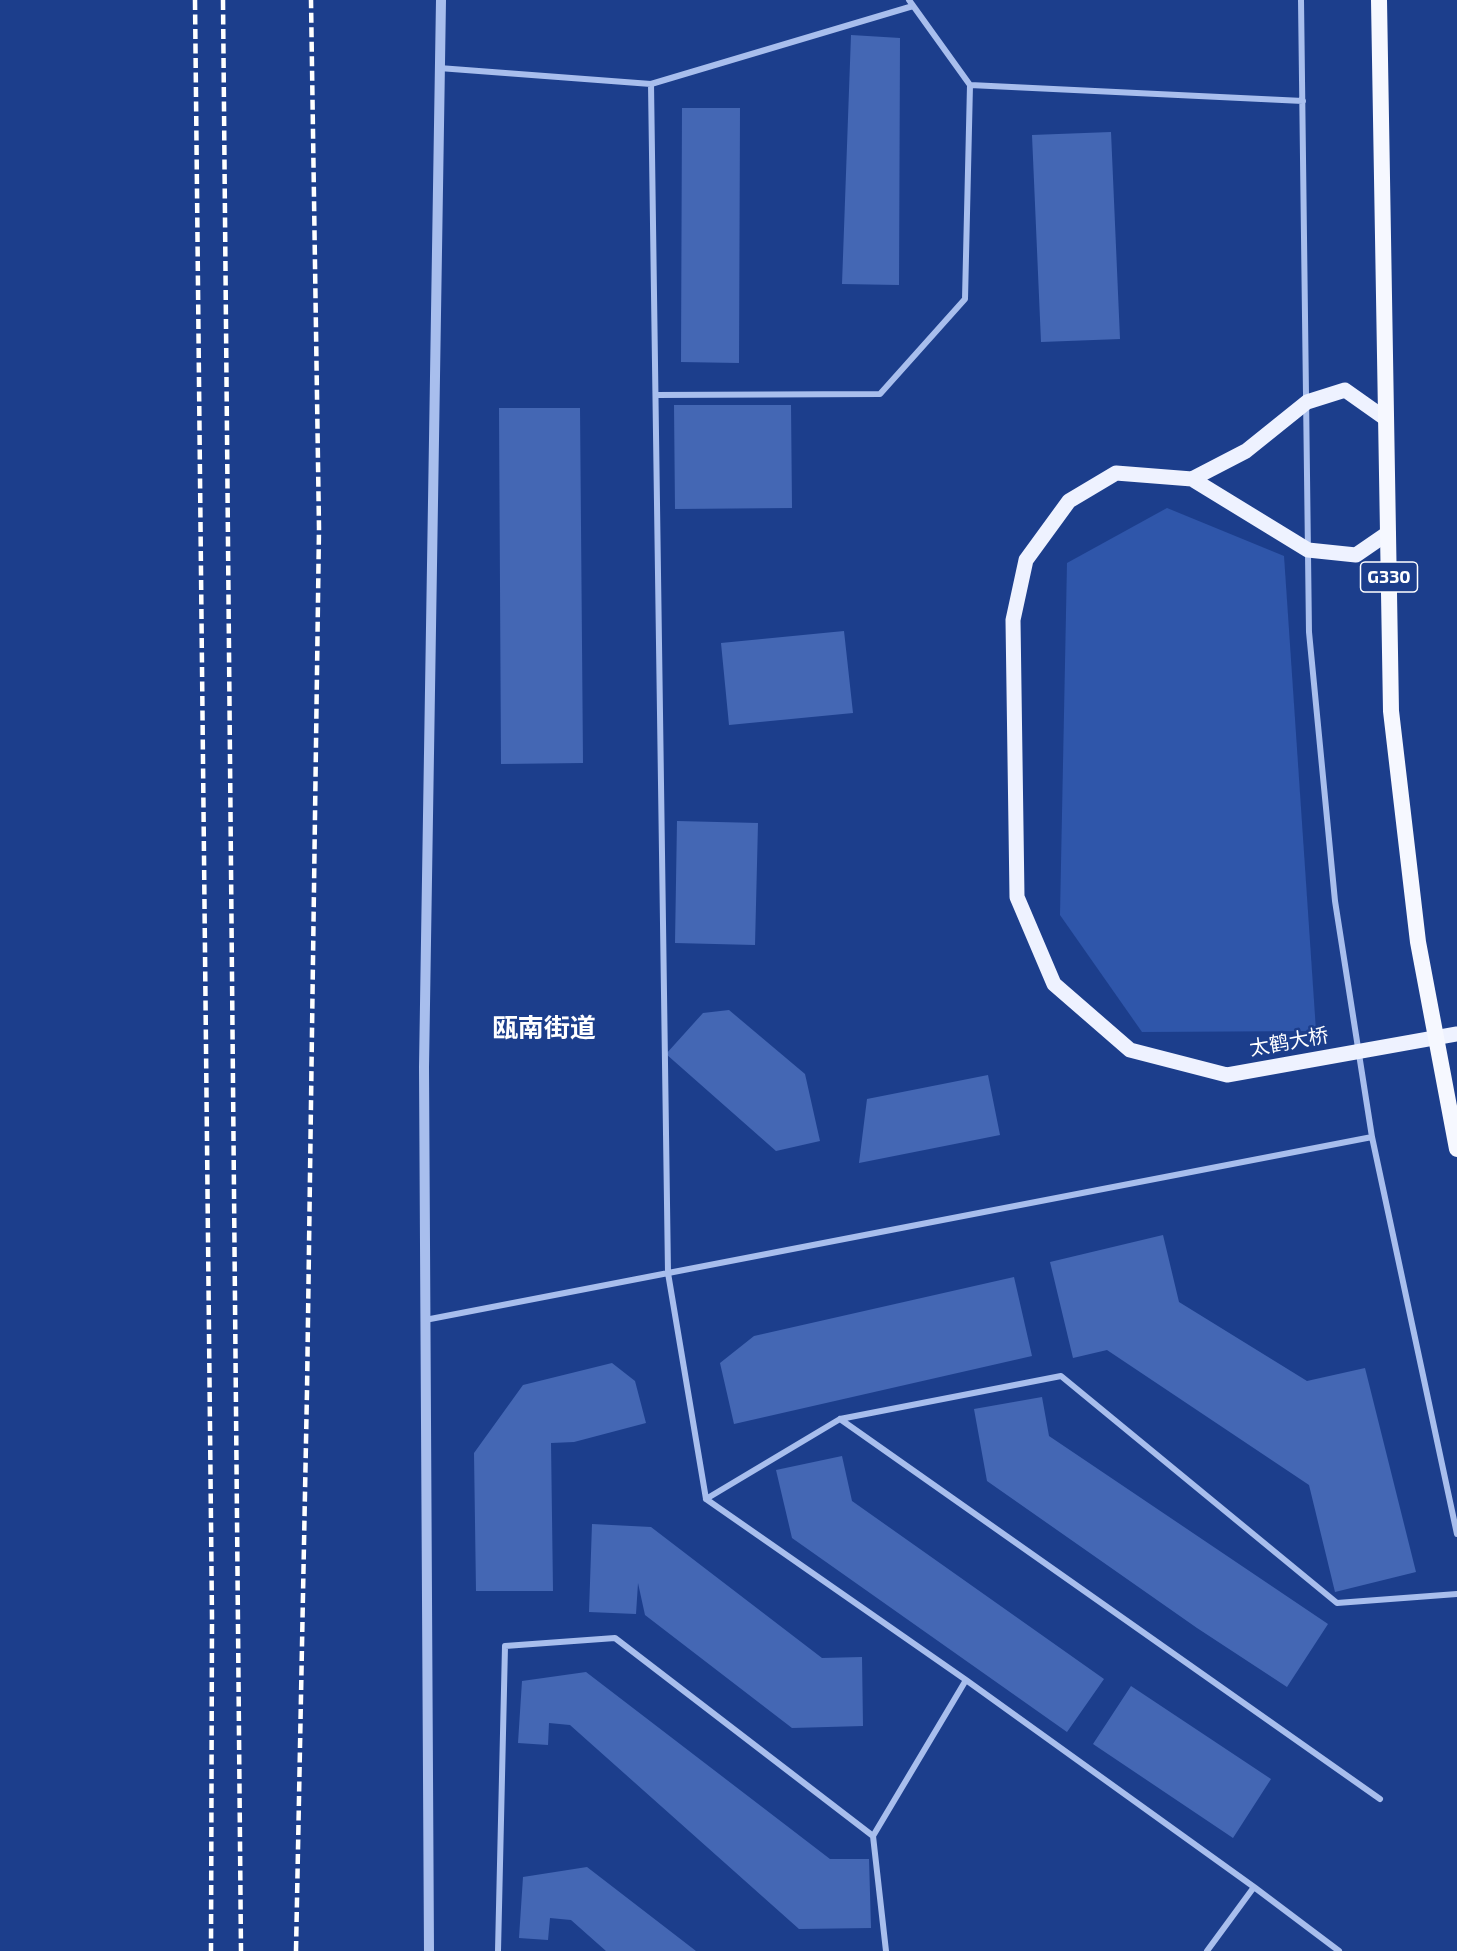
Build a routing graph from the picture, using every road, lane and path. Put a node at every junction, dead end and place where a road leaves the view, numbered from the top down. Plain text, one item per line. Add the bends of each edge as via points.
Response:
1 (441, 0) edge
2 (1301, 0) edge
3 (1379, 0) edge
4 (911, 3) edge
5 (438, 68) junction
6 (651, 84) junction
7 (970, 85) junction
8 (1303, 101) junction
9 (656, 395) junction
10 (1307, 402) junction
11 (1386, 419) junction
12 (1192, 479) junction
13 (1388, 533) junction
14 (1308, 550) junction
15 (1457, 1034) edge
16 (1372, 1137) junction
17 (1457, 1149) edge
18 (668, 1273) junction
19 (425, 1320) junction
20 (840, 1419) junction
21 (706, 1499) junction
22 (1457, 1534) edge
23 (1457, 1594) edge
24 (966, 1680) junction
25 (1380, 1799) dead end
26 (873, 1836) junction
27 (1254, 1887) junction
28 (429, 1951) edge
29 (498, 1951) edge
30 (886, 1951) edge
31 (1207, 1951) edge
32 (1339, 1951) edge

1 - 5 street
2 - 8 street
3 - 11 highway, G330
4 - 6 street
4 - 7 street
5 - 6 street
5 - 19 street via 424,1067
6 - 9 street
7 - 8 street
7 - 9 street via 965,299 880,394
8 - 10 street
9 - 18 street
10 - 11 main road via 1345,390
10 - 12 main road via 1246,451
10 - 14 street
11 - 13 highway, G330
12 - 14 main road
12 - 15 main road, 太鹤大桥 via 1116,473 1069,501 1026,560 1013,620 1017,897 1054,984 1130,1050 1227,1074
13 - 14 main road via 1356,555
13 - 17 highway, G330 via 1393,722 1418,942
14 - 16 street via 1309,632 1335,901
16 - 18 street
16 - 22 street
18 - 19 street
18 - 21 street
19 - 28 street
20 - 21 street
20 - 23 street via 1061,1376 1337,1604
20 - 25 street
21 - 24 street
24 - 26 street
24 - 27 street
26 - 29 street via 615,1638 505,1646
26 - 30 street
27 - 31 street
27 - 32 street

